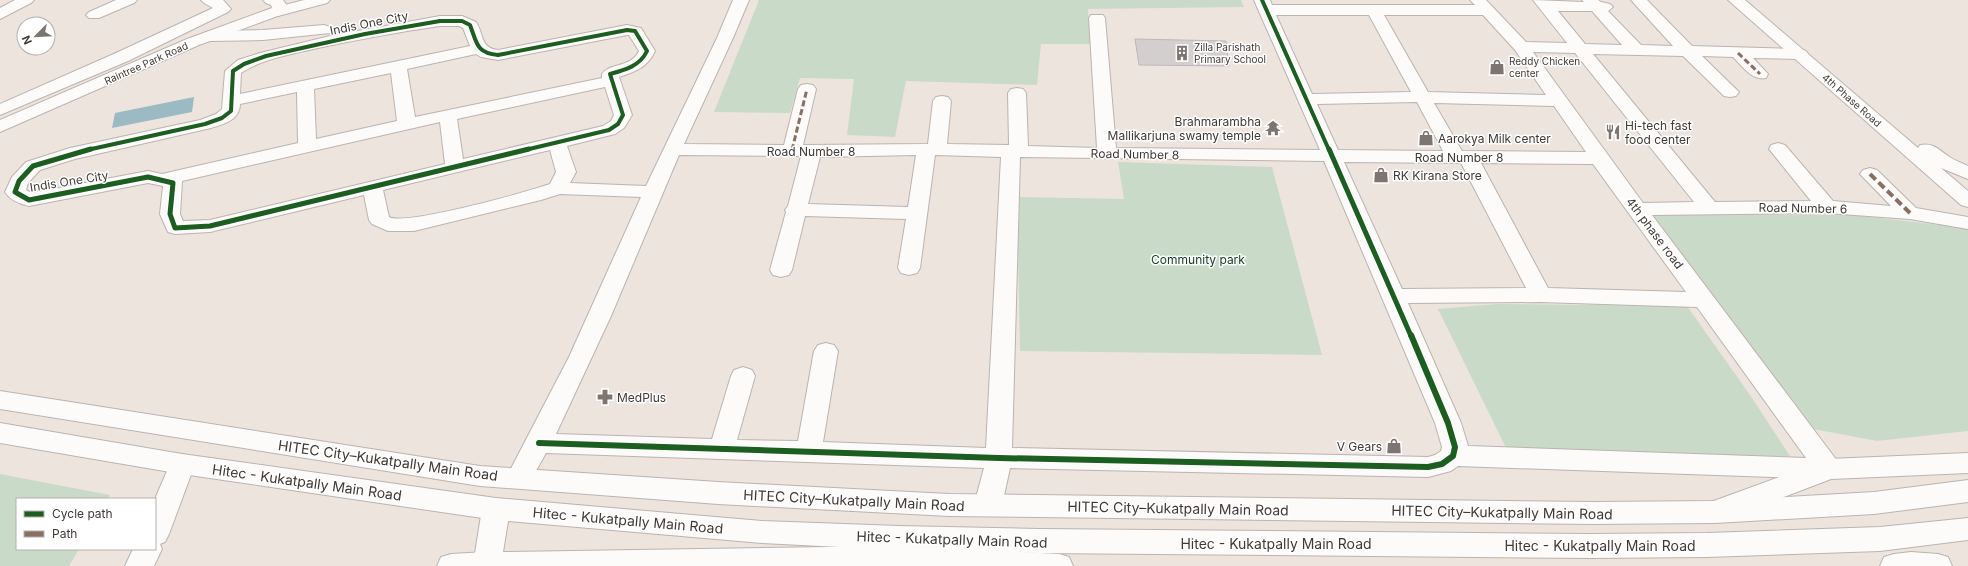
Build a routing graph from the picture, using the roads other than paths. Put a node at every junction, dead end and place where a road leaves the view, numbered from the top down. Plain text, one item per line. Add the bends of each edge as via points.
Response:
1 (26, 0) edge
2 (129, 0) edge
3 (209, 0) edge
4 (299, 0) edge
5 (306, 0) edge
6 (322, 0) edge
7 (741, 0) edge
8 (1639, 0) edge
9 (1736, 0) edge
10 (1750, 0) edge
11 (1544, 3) edge
12 (1593, 3) edge
13 (277, 5) edge
14 (1264, 5) edge
15 (1481, 5) edge
16 (1614, 7) dead end
17 (1374, 10) junction
18 (0, 14) edge
19 (94, 15) dead end
20 (1097, 18) dead end
21 (440, 21) junction
22 (315, 32) junction
23 (210, 36) junction
24 (193, 42) junction
25 (272, 44) junction
26 (301, 47) junction
27 (1521, 47) junction
28 (1582, 49) junction
29 (479, 50) junction
30 (1638, 51) junction
31 (1688, 52) junction
32 (1738, 53) junction
33 (1800, 54) junction
34 (398, 66) junction
35 (1760, 74) dead end
36 (611, 81) junction
37 (306, 86) junction
38 (807, 89) dead end
39 (1730, 92) dead end
40 (1018, 93) dead end
41 (1422, 97) junction
42 (1305, 99) junction
43 (231, 101) junction
44 (942, 101) dead end
45 (1560, 101) junction
46 (0, 110) edge
47 (448, 116) junction
48 (407, 124) junction
49 (0, 127) edge
50 (557, 143) junction
51 (308, 147) junction
52 (672, 149) junction
53 (932, 149) junction
54 (1778, 149) dead end
55 (802, 151) junction
56 (1015, 152) junction
57 (1107, 154) junction
58 (1330, 156) junction
59 (1462, 157) junction
60 (1599, 158) junction
61 (456, 167) junction
62 (1968, 173) edge
63 (1870, 174) dead end
64 (163, 180) junction
65 (373, 187) junction
66 (558, 188) junction
67 (653, 192) junction
68 (1968, 200) edge
69 (1827, 207) junction
70 (1708, 208) junction
71 (1636, 209) junction
72 (795, 210) junction
73 (917, 213) junction
74 (1910, 213) junction
75 (1968, 223) edge
76 (909, 268) dead end
77 (781, 270) dead end
78 (1541, 295) junction
79 (1394, 296) junction
80 (1705, 300) junction
81 (826, 351) dead end
82 (743, 376) dead end
83 (0, 400) edge
84 (0, 433) edge
85 (539, 443) junction
86 (722, 448) junction
87 (809, 451) junction
88 (1453, 456) junction
89 (999, 458) junction
90 (1965, 463) edge
91 (182, 464) junction
92 (1829, 470) junction
93 (519, 478) junction
94 (1968, 491) edge
95 (988, 505) junction
96 (496, 509) junction
97 (1715, 512) junction
98 (1968, 529) edge
99 (156, 531) edge
100 (147, 550) edge
101 (1038, 558) edge
102 (899, 562) edge
103 (486, 565) edge
104 (139, 566) edge
105 (451, 566) edge
106 (1059, 566) edge
107 (1894, 566) edge
108 (1938, 566) edge

1 - 18 street
2 - 19 street
3 - 46 street via 223,9 122,57
4 - 13 street
5 - 13 street
6 - 13 street
7 - 52 street
8 - 31 street
9 - 33 street, 4th Phase Road
10 - 62 street, 4th Phase Road via 1944,162
11 - 12 street
11 - 28 street
12 - 16 street
12 - 30 street
13 - 23 street, Raintree Park Road
14 - 17 street
14 - 42 street
15 - 17 street
15 - 27 street, 4th phase road
17 - 41 street
20 - 57 street
21 - 22 street via 380,21
21 - 26 street, Indis One City
21 - 29 street, Indis One City via 462,21 470,25
22 - 23 street
22 - 25 street
23 - 24 street, Raintree Park Road
24 - 25 street
24 - 49 street, Raintree Park Road
25 - 26 street
26 - 43 street, Indis One City via 239,66 233,72
27 - 28 street
27 - 45 street, 4th phase road
28 - 30 street
28 - 70 street
29 - 34 street
29 - 36 street via 498,55 615,31 635,31 646,51 645,56 627,69 610,74
30 - 31 street
31 - 32 street
31 - 39 street
32 - 33 street
32 - 35 street
33 - 68 street, 4th Phase Road
34 - 37 street
34 - 48 street
36 - 47 street
36 - 50 street via 623,115 618,124 609,130
37 - 43 street
37 - 51 street
38 - 55 street
40 - 56 street
41 - 42 street
41 - 45 street
41 - 59 street
42 - 58 street
43 - 64 street, Indis One City via 231,111 222,118 205,124 70,154 33,166 19,182 15,192 29,200 148,177
44 - 53 street
45 - 60 street, 4th phase road
47 - 48 street
47 - 61 street
48 - 51 street
50 - 61 street
50 - 66 street via 566,172
51 - 64 street
52 - 55 street, Road Number 8
52 - 67 street
53 - 55 street, Road Number 8
53 - 56 street, Road Number 8
53 - 73 street
54 - 69 street
55 - 72 street
56 - 57 street, Road Number 8
56 - 89 street
57 - 58 street, Road Number 8
58 - 59 street, Road Number 8
58 - 79 street
59 - 60 street, Road Number 8
59 - 78 street
60 - 71 street, 4th phase road
61 - 65 street
63 - 74 street
64 - 65 street via 173,183 170,214 175,228 210,226
65 - 66 street via 379,220 388,225 414,225
66 - 67 street
67 - 85 street via 587,346
69 - 70 street, Road Number 6
69 - 74 street, Road Number 6
70 - 71 street, Road Number 6
71 - 80 street, 4th phase road
72 - 73 street
72 - 77 street
73 - 76 street
74 - 75 street, Road Number 6
78 - 79 street
78 - 80 street
79 - 88 street via 1448,423 1455,447
80 - 92 street, 4th phase road
81 - 87 street
82 - 86 street
83 - 93 street, HITEC City–Kukatpally Main Road via 480,476
84 - 91 street, Hitec - Kukatpally Main Road
85 - 86 street
85 - 93 street
86 - 87 street
87 - 89 street
88 - 89 street via 1442,464 1428,467
88 - 92 street
89 - 95 street
90 - 92 street, HITEC City–Kukatpally Main Road
91 - 96 street, Hitec - Kukatpally Main Road
91 - 99 street
92 - 97 street, HITEC City–Kukatpally Main Road
93 - 95 street, HITEC City–Kukatpally Main Road via 718,493
94 - 97 street, HITEC City–Kukatpally Main Road via 1874,503
95 - 97 street, HITEC City–Kukatpally Main Road via 1592,513
96 - 101 street, Hitec - Kukatpally Main Road via 762,532 899,538
96 - 103 street
98 - 101 street, Hitec - Kukatpally Main Road via 1910,536 1707,545
100 - 104 street
101 - 102 street
101 - 106 street
102 - 103 street
103 - 105 street
107 - 108 street

